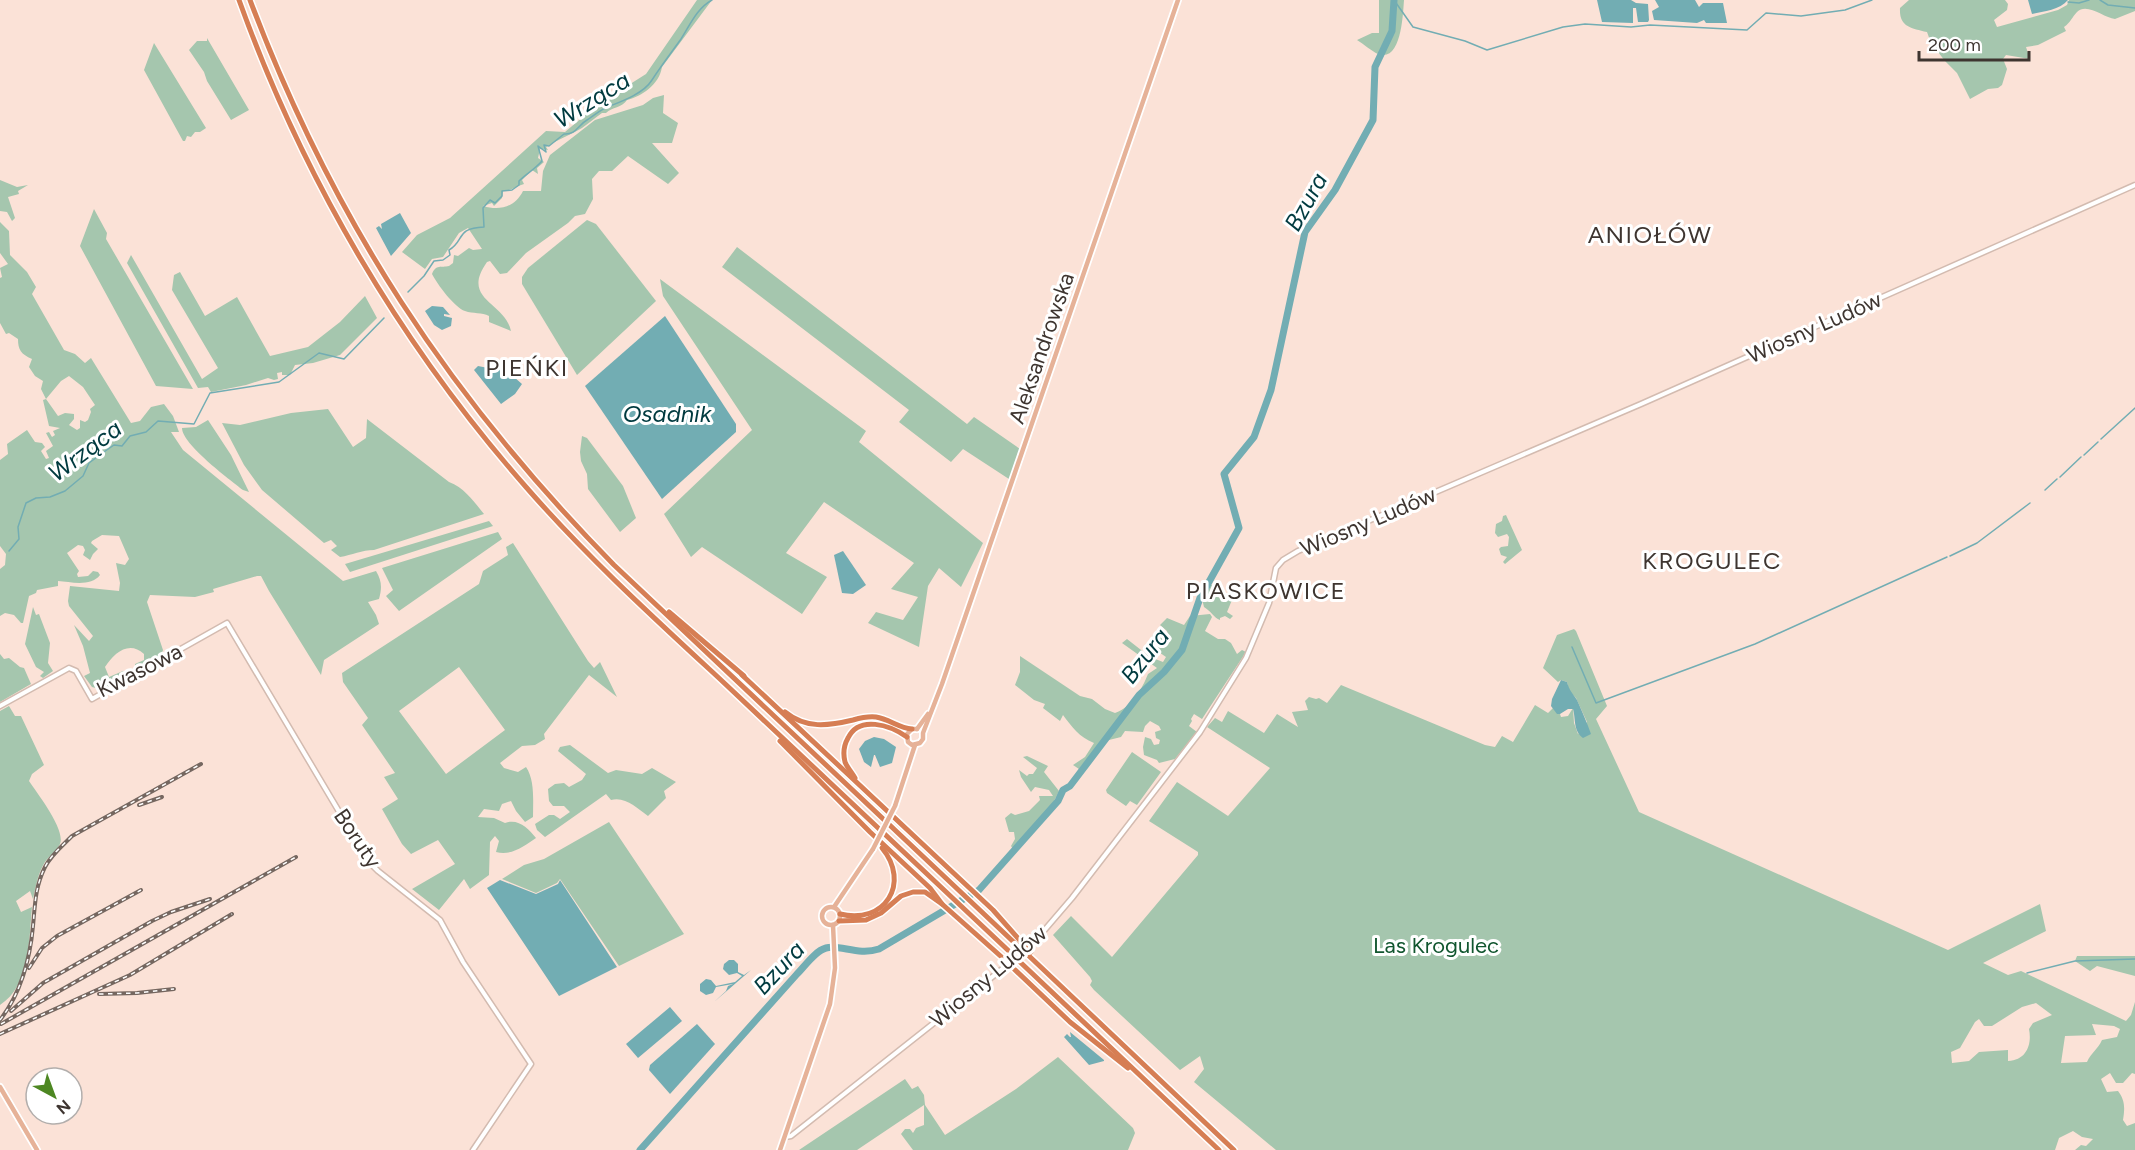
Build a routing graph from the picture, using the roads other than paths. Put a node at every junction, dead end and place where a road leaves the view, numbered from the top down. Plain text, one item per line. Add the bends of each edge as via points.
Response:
1 (239, 0) edge
2 (250, 0) edge
3 (1178, 0) edge
4 (2135, 185) edge
5 (639, 590) junction
6 (227, 623) joint
7 (742, 675) junction
8 (0, 706) edge
9 (933, 706) junction
10 (757, 715) junction
11 (915, 729) junction
12 (922, 734) junction
13 (907, 736) junction
14 (912, 744) junction
15 (858, 782) junction
16 (870, 832) junction
17 (942, 904) junction
18 (834, 907) junction
19 (840, 917) junction
20 (833, 925) junction
21 (1022, 946) junction
22 (1151, 1085) junction
23 (0, 1087) edge
24 (785, 1137) junction
25 (37, 1150) edge
26 (473, 1150) edge
27 (780, 1150) edge
28 (1219, 1150) edge
29 (1234, 1150) edge

1 - 10 highway via 284,109 333,210 439,377 498,454 566,531
2 - 5 highway via 328,176 381,272 426,341 530,476
3 - 9 main road, Aleksandrowska
4 - 24 street, Wiosny Ludów via 1283,560 1275,570 1269,603 1246,658 1205,724 1062,911 1029,947
5 - 7 highway
5 - 21 highway
6 - 8 street, Kwasowa via 92,699 77,672 70,668
6 - 26 street, Boruty via 369,862 440,920 531,1064
7 - 11 highway via 788,714 806,724 829,725 875,717
7 - 15 highway
9 - 11 main road, Aleksandrowska
9 - 12 main road, Aleksandrowska
10 - 16 highway
10 - 22 highway, bridge
11 - 12 main road
11 - 13 main road, Aleksandrowska
12 - 14 main road, Aleksandrowska via 922,741
13 - 14 main road
13 - 15 highway via 877,724 860,726 850,734 844,751 845,763
14 - 18 main road, bridge via 895,806 873,849
15 - 21 highway via 969,887
16 - 17 highway
16 - 19 highway via 891,861 895,873 892,890 885,903 874,911
17 - 19 highway via 925,892 913,892 870,918 861,921
17 - 22 highway, bridge via 1070,1022
18 - 19 main road
18 - 20 main road via 825,909 822,917
19 - 20 main road
20 - 24 main road via 835,961 828,1012
21 - 29 highway, bridge
22 - 28 highway
23 - 25 main road
24 - 27 main road

